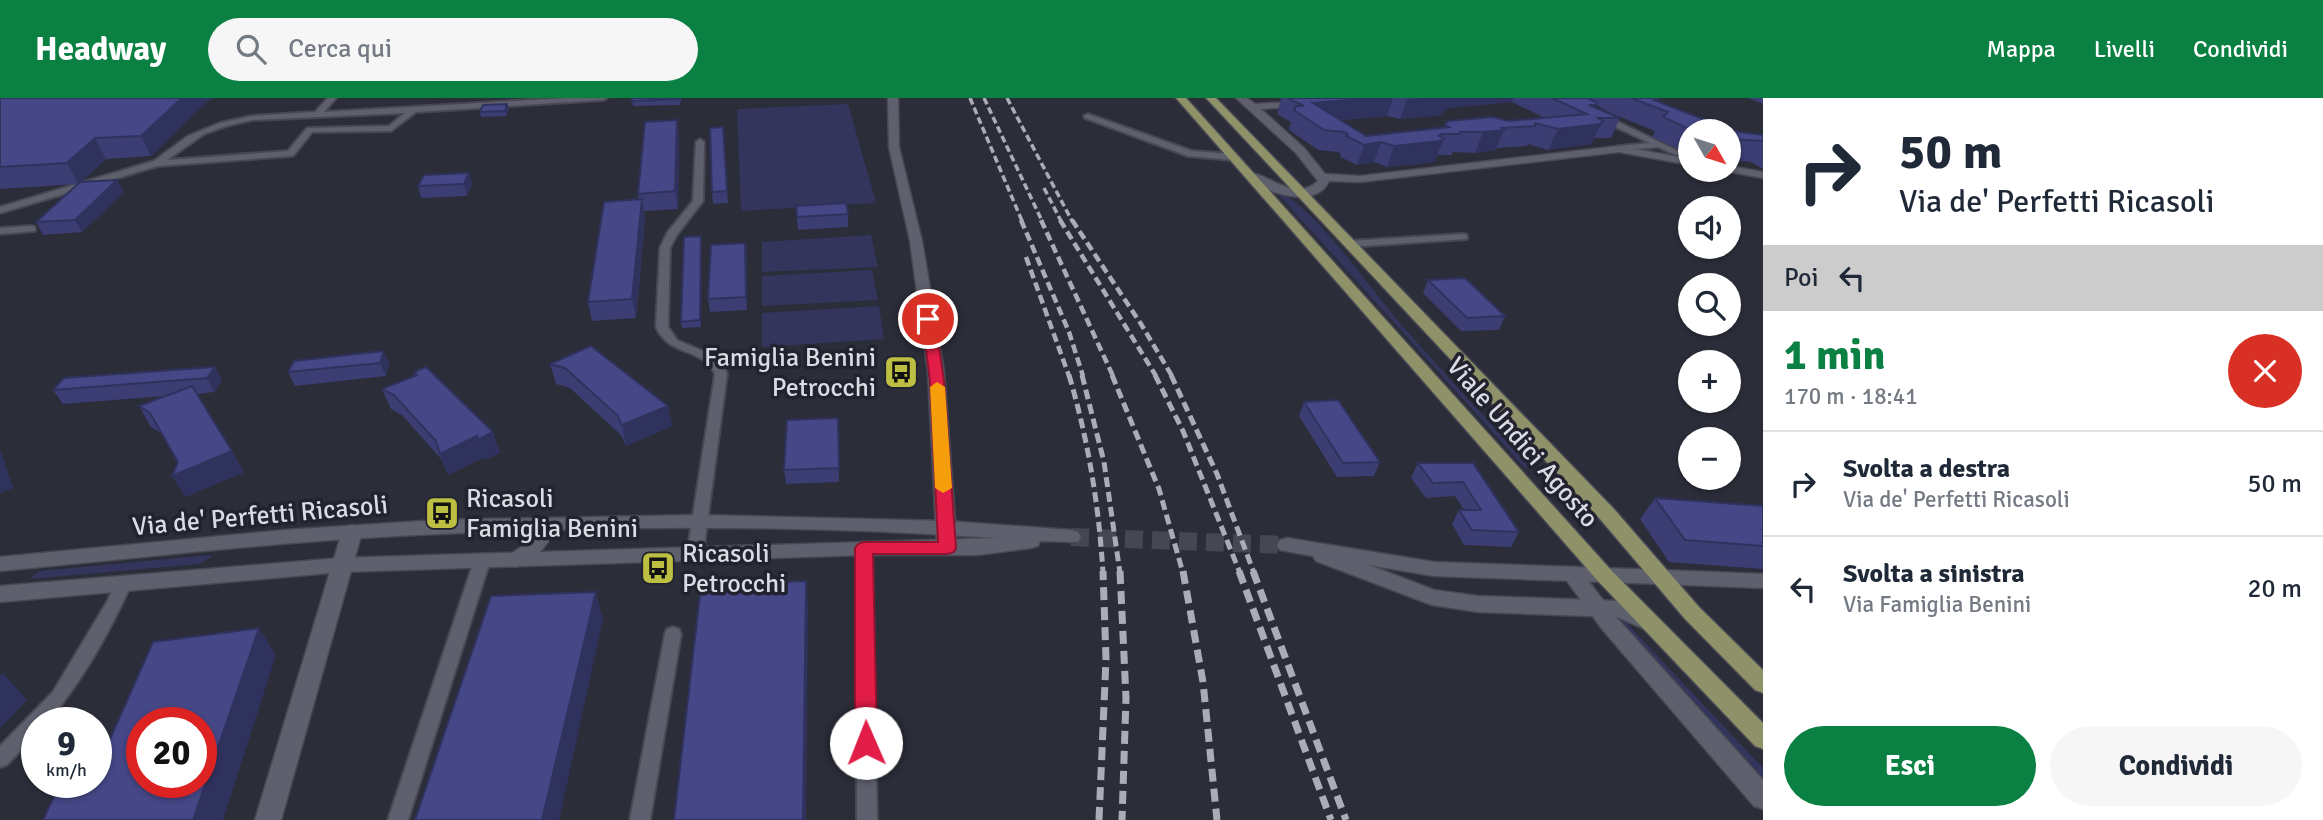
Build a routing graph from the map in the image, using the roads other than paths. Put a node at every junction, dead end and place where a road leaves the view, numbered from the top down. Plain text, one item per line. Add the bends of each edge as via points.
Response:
1 (332, 98) edge
2 (453, 98) edge
3 (603, 98) edge
4 (893, 98) edge
5 (1181, 98) edge
6 (1211, 98) edge
7 (1241, 98) edge
8 (1318, 102) edge
9 (447, 107) junction
10 (1254, 107) junction
11 (414, 110) junction
12 (317, 115) junction
13 (1088, 116) dead end
14 (1597, 116) edge
15 (700, 142) dead end
16 (1658, 145) junction
17 (1619, 149) junction
18 (1676, 152) dead end
19 (1233, 156) junction
20 (1678, 160) edge
21 (157, 163) junction
22 (1741, 171) edge
23 (1249, 175) junction
24 (1763, 175) edge
25 (1322, 177) junction
26 (1300, 192) junction
27 (0, 209) edge
28 (31, 229) dead end
29 (0, 231) edge
30 (1463, 237) dead end
31 (1349, 244) junction
32 (699, 522) junction
33 (525, 526) junction
34 (352, 532) junction
35 (1066, 537) tunnel mouth
36 (947, 538) junction
37 (864, 548) junction
38 (695, 554) junction
39 (516, 559) junction
40 (482, 561) junction
41 (0, 564) edge
42 (341, 565) junction
43 (1572, 574) junction
44 (1604, 575) junction
45 (1661, 577) junction
46 (1763, 581) edge
47 (124, 582) junction
48 (0, 594) edge
49 (1597, 608) junction
50 (1650, 624) junction
51 (673, 634) dead end
52 (1763, 684) edge
53 (1763, 739) edge
54 (0, 759) edge
55 (1763, 797) edge
56 (268, 820) edge
57 (398, 820) edge
58 (640, 820) edge
59 (867, 820) edge

1 - 12 lane
2 - 9 lane
3 - 9 lane
4 - 36 street via 894,147 916,241 936,372
5 - 19 main road, Viale Undici Agosto
6 - 26 main road, Viale Undici Agosto
7 - 10 street
8 - 10 street
9 - 11 lane
10 - 25 street
11 - 12 lane
11 - 21 lane via 391,128 310,130 291,153
12 - 21 lane via 252,118 215,126 189,137
13 - 19 lane via 1191,154
14 - 16 lane
15 - 32 lane via 698,201 665,248 662,327 667,338 715,361 721,374
16 - 17 lane
16 - 18 lane
17 - 20 street
17 - 25 street via 1360,179
19 - 23 main road, Viale Undici Agosto
21 - 27 lane
22 - 24 street
23 - 26 street, Viale Undici Agosto via 1277,189
23 - 44 main road, Viale Undici Agosto
25 - 26 street via 1321,187
26 - 31 main road, Viale Undici Agosto
28 - 29 lane
30 - 31 lane
31 - 45 main road, Viale Undici Agosto via 1607,514
32 - 33 street, Via de' Perfetti Ricasoli
32 - 36 street, Via de' Perfetti Ricasoli
32 - 38 lane
33 - 34 street, Via de' Perfetti Ricasoli
33 - 39 street via 539,532 540,540
34 - 41 street, Via de' Perfetti Ricasoli
34 - 42 street
35 - 36 street, Via de' Perfetti Ricasoli via 999,547
36 - 37 street, Via de' Perfetti Ricasoli
37 - 38 street, Via de' Perfetti Ricasoli
37 - 59 lane
38 - 39 street, Via de' Perfetti Ricasoli
39 - 40 street, Via de' Perfetti Ricasoli
40 - 42 street, Via de' Perfetti Ricasoli
40 - 57 lane
42 - 47 street, Via de' Perfetti Ricasoli
42 - 56 street
43 - 44 street
43 - 49 street
43 - 49 street via 1434,569 1290,546 1432,597 1478,604
44 - 45 street
44 - 50 main road, Viale Undici Agosto
45 - 46 street
45 - 52 main road, Viale Undici Agosto
47 - 48 street, Via de' Perfetti Ricasoli
47 - 54 lane via 59,697
49 - 50 street via 1627,611
49 - 55 street
50 - 53 main road, Viale Undici Agosto
51 - 58 lane

